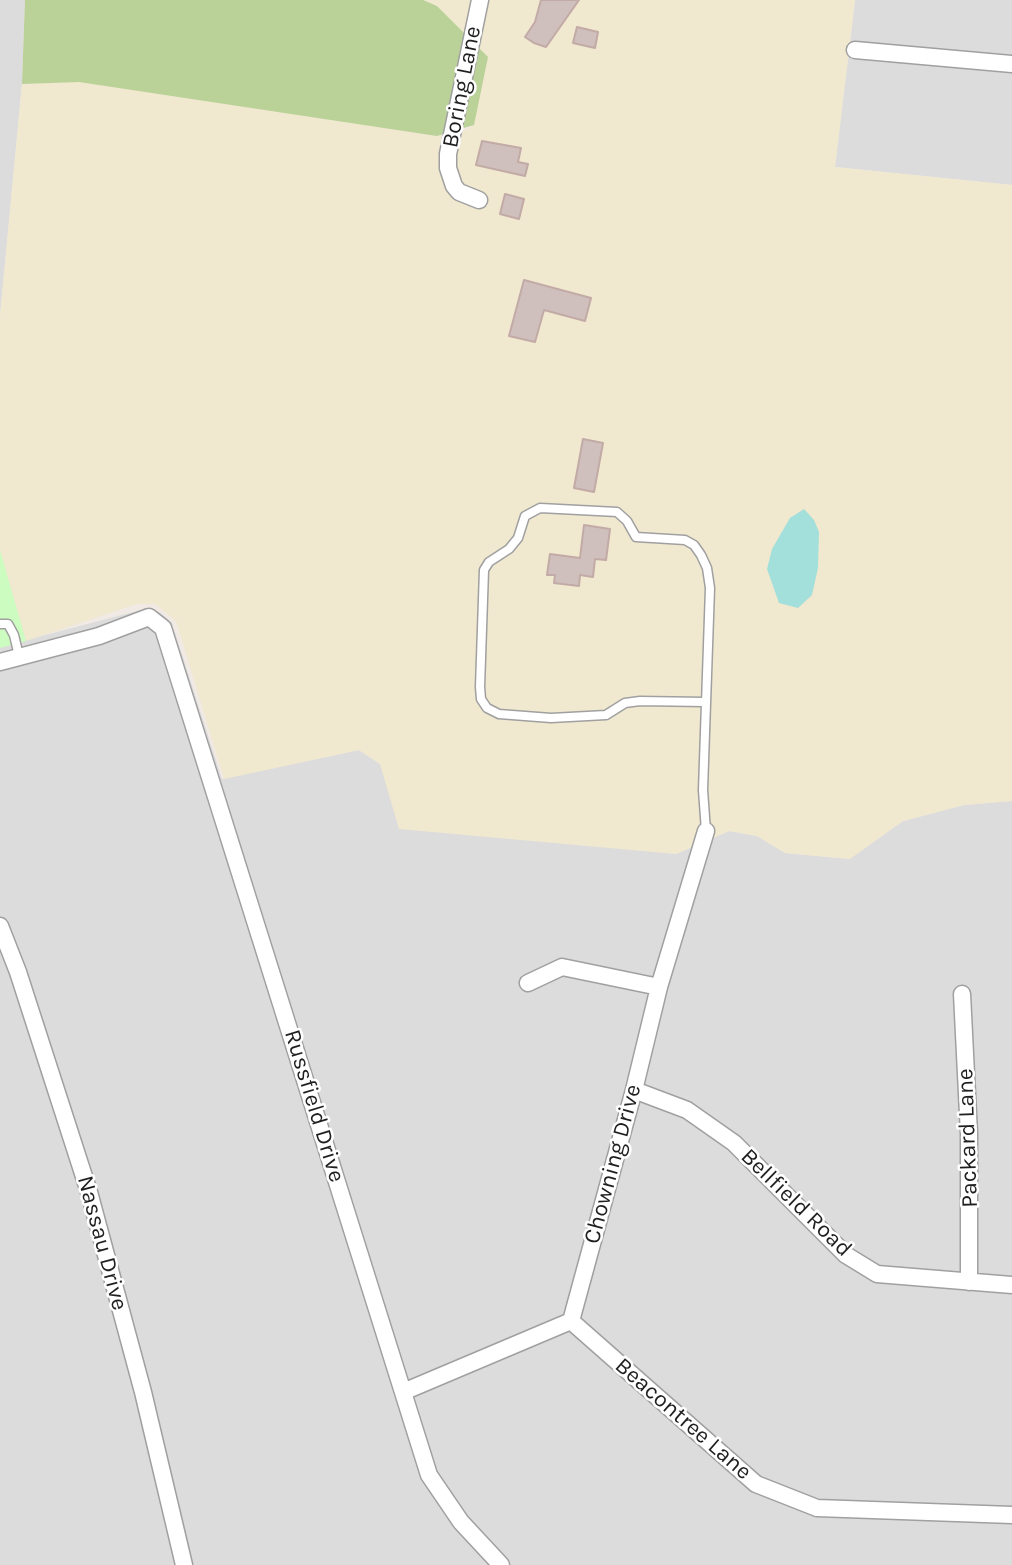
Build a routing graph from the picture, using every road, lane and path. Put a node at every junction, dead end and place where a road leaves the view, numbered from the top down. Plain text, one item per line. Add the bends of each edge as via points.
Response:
1 (480, 0) edge
2 (856, 51) dead end
3 (1012, 64) edge
4 (479, 200) dead end
5 (0, 624) edge
6 (19, 656) junction
7 (0, 662) edge
8 (705, 702) junction
9 (706, 831) joint
10 (0, 926) edge
11 (528, 984) dead end
12 (659, 987) junction
13 (962, 994) dead end
14 (634, 1090) junction
15 (969, 1282) junction
16 (1012, 1285) edge
17 (571, 1321) junction
18 (403, 1392) junction
19 (1012, 1515) edge
20 (184, 1565) edge
21 (500, 1565) edge

1 - 4 street, Boring Lane via 448,154 454,186
2 - 3 street
5 - 6 lane via 8,624
6 - 7 street
6 - 18 street, Russfield Drive via 99,636 149,617 163,628
8 - 8 lane via 710,588 707,568 694,545 685,540 636,537 617,512 540,508 525,516 518,538 484,570 480,687 487,708 499,714 551,718 606,715 625,703 640,701
8 - 9 lane
9 - 12 street, Chowning Drive
10 - 20 street, Nassau Drive via 89,1192
11 - 12 street via 562,967
12 - 14 street, Chowning Drive
13 - 15 street, Packard Lane via 969,1134
14 - 15 street, Bellfield Road via 687,1110 734,1143 846,1255 877,1274
14 - 17 street, Chowning Drive
15 - 16 street, Bellfield Road
17 - 18 street
17 - 19 street, Beacontree Lane via 756,1484 817,1508
18 - 21 street, Russfield Drive via 429,1475 461,1522

